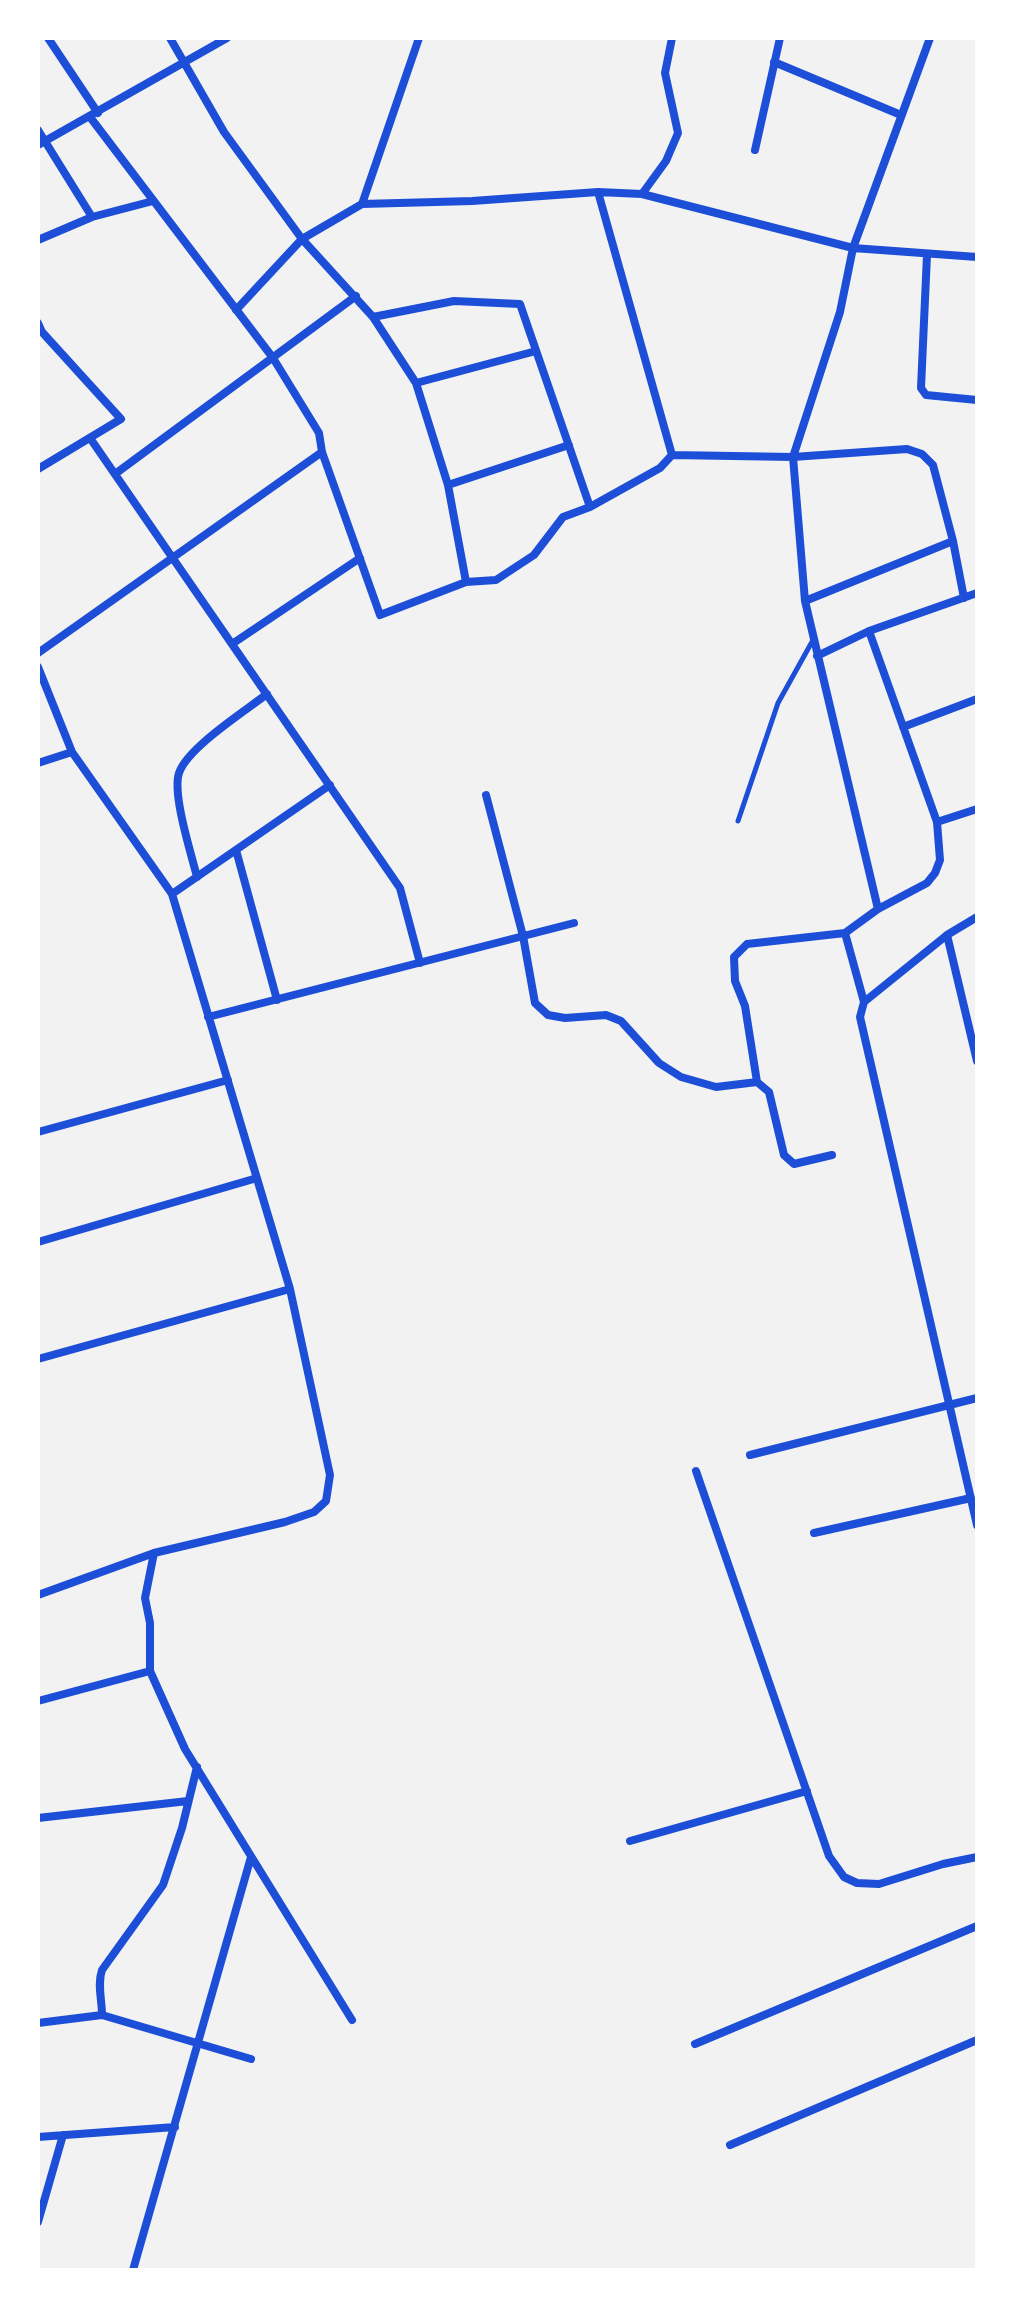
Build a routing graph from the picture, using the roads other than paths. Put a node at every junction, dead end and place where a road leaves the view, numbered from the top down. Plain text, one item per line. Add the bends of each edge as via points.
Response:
1 (48, 38) edge
2 (170, 38) edge
3 (227, 38) edge
4 (419, 38) edge
5 (672, 38) edge
6 (780, 38) edge
7 (930, 38) edge
8 (774, 62) junction
9 (184, 63) junction
10 (94, 115) junction
11 (901, 115) junction
12 (38, 130) edge
13 (42, 144) edge
14 (755, 150) dead end
15 (598, 192) junction
16 (642, 194) junction
17 (153, 201) junction
18 (362, 204) junction
19 (92, 217) junction
20 (302, 239) junction
21 (38, 240) edge
22 (853, 248) junction
23 (927, 255) junction
24 (977, 257) edge
25 (356, 296) junction
26 (236, 310) junction
27 (373, 317) junction
28 (39, 330) edge
29 (536, 351) junction
30 (273, 358) junction
31 (416, 383) junction
32 (977, 400) edge
33 (90, 438) junction
34 (569, 445) junction
35 (322, 452) junction
36 (672, 455) junction
37 (793, 457) junction
38 (38, 469) edge
39 (115, 474) junction
40 (448, 485) junction
41 (590, 507) junction
42 (953, 541) junction
43 (173, 558) junction
44 (360, 558) junction
45 (466, 582) junction
46 (977, 593) edge
47 (964, 598) junction
48 (805, 601) junction
49 (869, 631) junction
50 (813, 639) junction
51 (232, 644) junction
52 (38, 653) edge
53 (817, 656) junction
54 (38, 667) edge
55 (267, 694) junction
56 (977, 699) edge
57 (903, 727) junction
58 (72, 752) junction
59 (38, 763) edge
60 (330, 785) junction
61 (486, 795) dead end
62 (977, 809) edge
63 (738, 821) dead end
64 (937, 822) junction
65 (236, 850) junction
66 (197, 877) junction
67 (172, 894) junction
68 (878, 909) junction
69 (977, 917) edge
70 (574, 923) dead end
71 (845, 933) junction
72 (947, 935) junction
73 (523, 936) junction
74 (420, 963) junction
75 (277, 1000) junction
76 (864, 1002) junction
77 (208, 1017) junction
78 (977, 1059) edge
79 (228, 1080) junction
80 (757, 1082) junction
81 (38, 1132) edge
82 (832, 1155) dead end
83 (257, 1178) junction
84 (38, 1242) edge
85 (290, 1289) junction
86 (38, 1359) edge
87 (977, 1398) edge
88 (948, 1405) junction
89 (750, 1455) dead end
90 (696, 1471) dead end
91 (971, 1498) junction
92 (977, 1525) edge
93 (814, 1533) dead end
94 (154, 1553) junction
95 (38, 1595) edge
96 (150, 1671) junction
97 (38, 1701) edge
98 (197, 1767) junction
99 (807, 1791) junction
100 (188, 1801) junction
101 (38, 1818) edge
102 (630, 1841) dead end
103 (251, 1857) junction
104 (977, 1857) edge
105 (977, 1926) edge
106 (102, 2015) junction
107 (352, 2020) dead end
108 (38, 2023) edge
109 (977, 2040) edge
110 (198, 2044) junction
111 (695, 2044) dead end
112 (251, 2059) dead end
113 (175, 2127) junction
114 (63, 2135) junction
115 (38, 2137) edge
116 (730, 2145) dead end
117 (38, 2222) edge
118 (133, 2270) edge

1 - 10 street
2 - 9 street
3 - 9 street
4 - 18 street
5 - 16 street via 665,73 678,133
6 - 8 street
7 - 11 street
8 - 11 street
8 - 14 street
9 - 10 street
9 - 20 street via 224,132
10 - 13 street
10 - 17 street
11 - 22 street
12 - 13 street
13 - 19 street
15 - 16 street
15 - 18 street
15 - 36 street
16 - 22 street
17 - 19 street
17 - 26 street
18 - 20 street
19 - 21 street
20 - 25 street
20 - 26 street
22 - 23 street
22 - 37 street via 840,312
23 - 24 street
23 - 32 street via 921,388 926,395
25 - 27 street
25 - 30 street
26 - 30 street
27 - 29 street via 454,301 520,304
27 - 31 street
28 - 33 street via 121,419
29 - 31 street
29 - 34 street
30 - 35 street via 319,433
30 - 39 street
31 - 40 street
33 - 38 street
33 - 39 street
34 - 40 street
34 - 41 street
35 - 43 street
35 - 44 street
36 - 37 street
36 - 41 street via 660,468
37 - 42 street via 907,449 922,454 933,465
37 - 48 street
39 - 43 street
40 - 45 street
41 - 45 street via 563,517 534,555 496,580
42 - 47 street
42 - 48 street
43 - 51 street
43 - 52 street
44 - 45 street via 380,615
44 - 51 street
46 - 47 street
47 - 49 street
48 - 50 street
49 - 53 street
49 - 57 street
50 - 53 street
50 - 63 lane via 778,703
51 - 55 street
53 - 68 street
54 - 58 street
55 - 60 street
55 - 66 street via 190,754 179,773 178,793
56 - 57 street
57 - 64 street
58 - 59 street
58 - 67 street
60 - 65 street
60 - 74 street via 400,888
61 - 73 street
62 - 64 street
64 - 68 street via 940,860 935,873 927,883
65 - 66 street
65 - 75 street
66 - 67 street
67 - 77 street
68 - 71 street
69 - 72 street
70 - 73 street
71 - 76 street
71 - 80 street via 747,944 734,957
72 - 76 street
72 - 78 street
73 - 74 street
73 - 80 street via 535,1003 548,1015 606,1015 621,1021 659,1063 681,1077 716,1087
74 - 75 street
75 - 77 street
76 - 88 street via 860,1017
77 - 79 street
79 - 81 street
79 - 83 street
80 - 82 street via 769,1092 789,1162
83 - 84 street
83 - 85 street
85 - 86 street
85 - 94 street via 330,1475 326,1501 314,1512 285,1522
87 - 88 street
88 - 89 street
88 - 91 street
90 - 99 street
91 - 92 street
91 - 93 street
94 - 95 street
94 - 96 street via 145,1598
96 - 97 street
96 - 98 street
98 - 100 street
98 - 103 street
99 - 102 street
99 - 104 street via 829,1856 844,1877 857,1883 879,1884
100 - 101 street
100 - 106 street via 163,1885 102,1970
103 - 107 street
103 - 110 street
105 - 111 street
106 - 108 street
106 - 110 street
109 - 116 street
110 - 112 street
110 - 113 street
113 - 114 street
113 - 118 street
114 - 115 street
114 - 117 street

